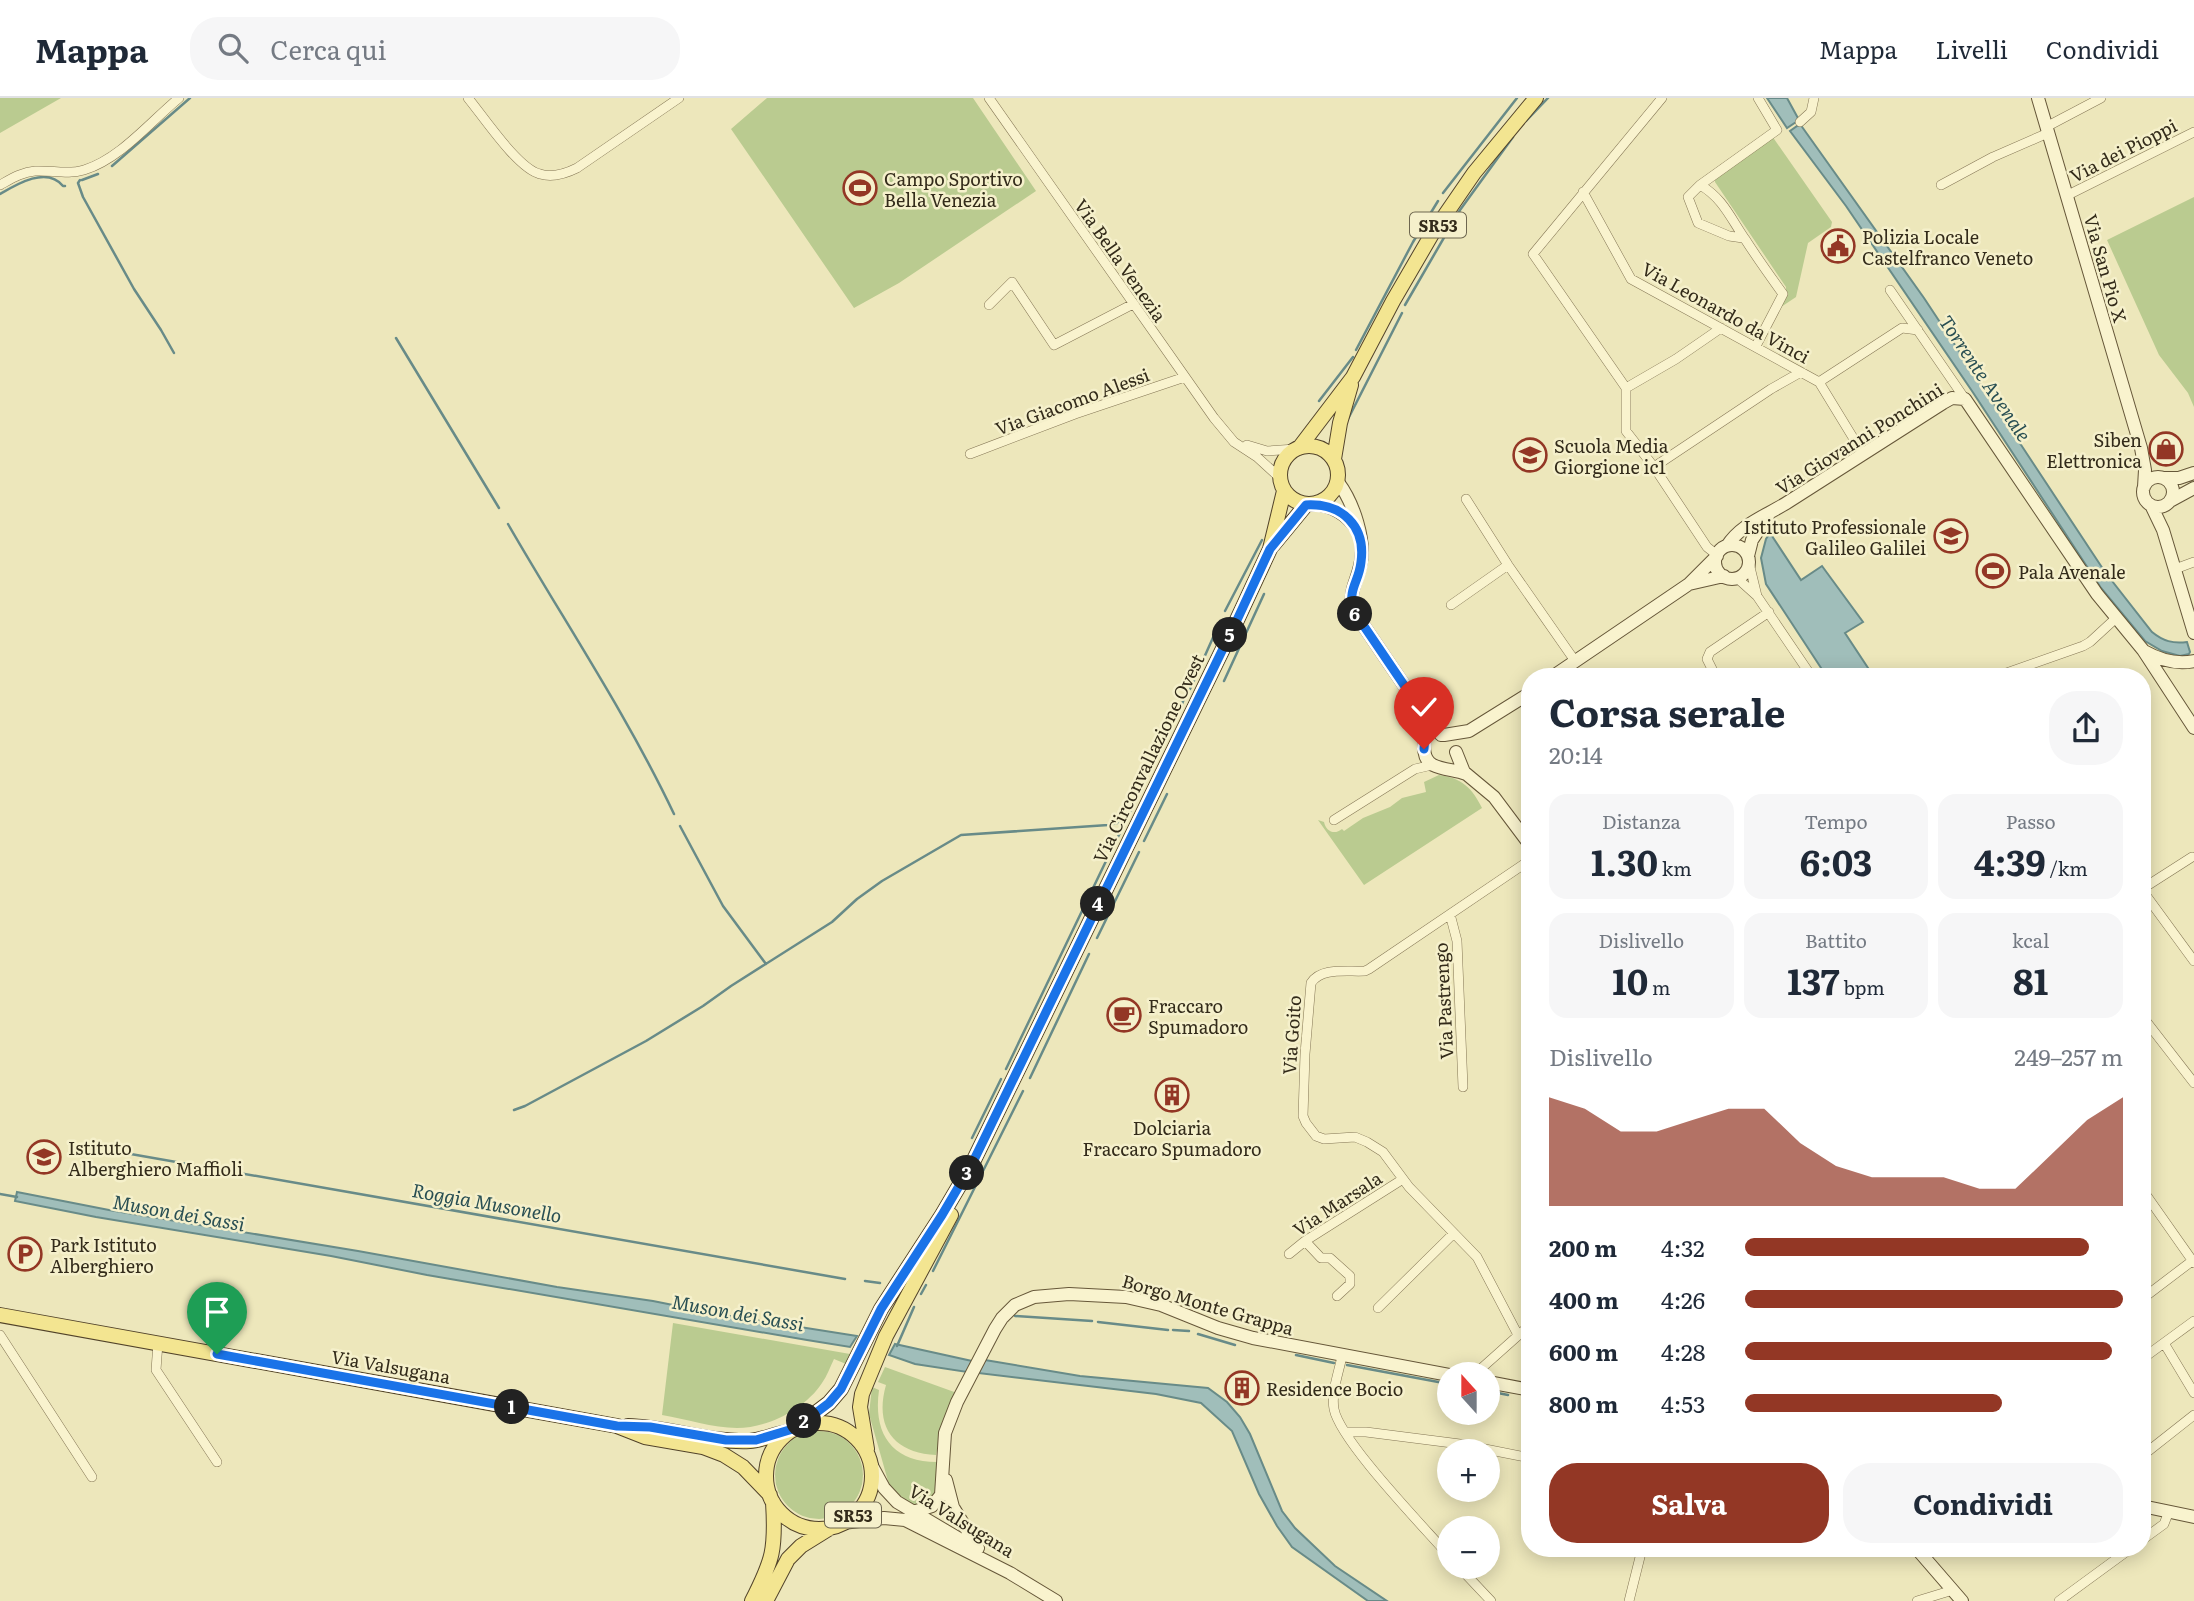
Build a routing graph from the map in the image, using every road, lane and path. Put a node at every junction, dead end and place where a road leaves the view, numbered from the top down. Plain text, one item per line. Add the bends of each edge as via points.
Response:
1 (179, 98) edge
2 (468, 98) edge
3 (679, 98) edge
4 (989, 98) edge
5 (1536, 98) edge
6 (1662, 98) edge
7 (1758, 98) edge
8 (1814, 98) edge
9 (2038, 98) edge
10 (2101, 98) edge
11 (1800, 121) dead end
12 (2047, 130) junction
13 (2194, 132) edge
14 (0, 185) edge
15 (1700, 185) junction
16 (1941, 185) dead end
17 (1583, 191) junction
18 (2066, 196) junction
19 (1743, 238) junction
20 (1890, 290) dead end
21 (1133, 303) junction
22 (989, 305) dead end
23 (1721, 328) junction
24 (1918, 330) junction
25 (1756, 346) junction
26 (1801, 372) junction
27 (1185, 377) junction
28 (1353, 377) junction
29 (1819, 382) junction
30 (1626, 388) junction
31 (1966, 399) junction
32 (1229, 438) junction
33 (1297, 449) junction
34 (2141, 449) junction
35 (970, 454) dead end
36 (1863, 454) junction
37 (1334, 459) junction
38 (1654, 467) junction
39 (2194, 473) edge
40 (2162, 477) junction
41 (1338, 482) junction
42 (1282, 484) junction
43 (2144, 487) junction
44 (2194, 488) edge
45 (1466, 499) dead end
46 (2169, 502) junction
47 (1310, 505) junction
48 (2151, 505) junction
49 (1770, 513) junction
50 (2163, 529) junction
51 (1357, 530) junction
52 (1270, 549) junction
53 (1719, 551) junction
54 (1748, 560) junction
55 (2194, 562) edge
56 (1508, 565) junction
57 (2175, 569) junction
58 (1731, 577) junction
59 (1689, 584) junction
60 (1757, 596) junction
61 (1451, 605) dead end
62 (1769, 612) junction
63 (2115, 619) junction
64 (2194, 630) edge
65 (2143, 650) junction
66 (1575, 661) junction
67 (2171, 661) junction
68 (2194, 661) edge
69 (1565, 668) edge
70 (1712, 668) edge
71 (1806, 668) edge
72 (2021, 668) edge
73 (2158, 673) junction
74 (1521, 699) edge
75 (1425, 716) junction
76 (2194, 728) edge
77 (1469, 731) junction
78 (1443, 735) junction
79 (1456, 750) junction
80 (1431, 758) junction
81 (1467, 775) junction
82 (1334, 820) dead end
83 (1521, 833) edge
84 (2192, 857) dead end
85 (1521, 866) edge
86 (2151, 883) edge
87 (2151, 901) edge
88 (1450, 914) junction
89 (2194, 961) edge
90 (2151, 1028) edge
91 (2194, 1083) edge
92 (1463, 1087) dead end
93 (1388, 1158) joint
94 (968, 1171) junction
95 (1403, 1179) junction
96 (2151, 1201) edge
97 (1453, 1234) junction
98 (1305, 1241) junction
99 (1289, 1254) dead end
100 (2193, 1259) edge
101 (2151, 1293) edge
102 (1337, 1296) dead end
103 (1378, 1308) dead end
104 (0, 1315) edge
105 (2194, 1321) edge
106 (1521, 1332) edge
107 (0, 1335) edge
108 (1518, 1335) junction
109 (158, 1343) junction
110 (2164, 1343) junction
111 (2151, 1352) edge
112 (1342, 1356) junction
113 (1488, 1362) edge
114 (1437, 1373) edge
115 (1500, 1384) edge
116 (1521, 1388) edge
117 (2194, 1393) edge
118 (2194, 1415) edge
119 (617, 1426) junction
120 (794, 1429) junction
121 (1345, 1432) junction
122 (2151, 1449) edge
123 (1521, 1456) edge
124 (870, 1461) junction
125 (217, 1462) dead end
126 (943, 1469) junction
127 (92, 1477) dead end
128 (771, 1498) junction
129 (953, 1507) junction
130 (2151, 1508) edge
131 (2169, 1511) junction
132 (913, 1512) junction
133 (2194, 1517) edge
134 (894, 1518) junction
135 (837, 1525) junction
136 (936, 1525) junction
137 (2151, 1533) edge
138 (1437, 1542) edge
139 (981, 1551) junction
140 (1640, 1557) edge
141 (1924, 1557) edge
142 (2119, 1557) edge
143 (1010, 1573) junction
144 (1470, 1579) edge
145 (1953, 1590) junction
146 (752, 1601) edge
147 (766, 1601) edge
148 (1055, 1601) edge
149 (1491, 1601) edge
150 (1629, 1601) edge
151 (1917, 1601) edge
152 (1962, 1601) edge
153 (2059, 1601) edge

1 - 14 street via 99,165 75,173 33,171
2 - 3 street via 522,164 540,174 559,175 577,168
4 - 21 street, Via Bella Venezia
5 - 28 main road, Via Circonvallazione Ovest / SR53 via 1474,173 1432,234
6 - 17 street
7 - 15 street via 1777,130
8 - 11 street via 1811,112
9 - 12 street, Via San Pio X
10 - 12 street
12 - 16 street
12 - 18 street, Via San Pio X
13 - 18 street, Via dei Pioppi
15 - 19 street via 1713,192
15 - 19 street via 1688,197 1698,223
17 - 23 street, Via Leonardo da Vinci via 1631,279
17 - 30 street via 1533,254
18 - 34 street, Via San Pio X
19 - 25 street via 1783,294
20 - 24 street
21 - 22 street via 1054,345 1012,282
21 - 27 street, Via Bella Venezia
23 - 25 street, Via Leonardo da Vinci
23 - 30 street
24 - 29 street via 1902,328
24 - 31 street
25 - 26 street, Via Leonardo da Vinci
26 - 29 street, Via Leonardo da Vinci
26 - 38 street
27 - 32 street, Via Bella Venezia
27 - 35 street, Via Giacomo Alessi
28 - 33 main road, Via Circonvallazione Ovest / SR53
28 - 37 main road, Via Circonvallazione Ovest / SR53
29 - 36 street, Via Leonardo da Vinci
30 - 38 street via 1626,431
31 - 36 street, Via Giovanni Ponchini via 1950,399
31 - 63 street
32 - 33 street via 1258,450
32 - 42 street, Via Bella Venezia via 1257,457
33 - 37 main road via 1318,447
33 - 42 main road, Via Circonvallazione Ovest / SR53 via 1283,461
34 - 40 street, Via San Pio X
34 - 43 street, Via San Pio X
36 - 49 street, Via Giovanni Ponchini
37 - 41 main road, Via Circonvallazione Ovest / SR53
38 - 53 street
39 - 40 street
40 - 43 street via 2149,480
40 - 46 street via 2172,486
41 - 47 main road, Via Circonvallazione Ovest / SR53 via 1332,494
41 - 51 street via 1356,513
42 - 47 main road via 1297,503
42 - 52 main road, Via Circonvallazione Ovest / SR53
43 - 48 street
44 - 46 street
45 - 56 street
46 - 48 street
46 - 50 street
47 - 51 street via 1341,513
47 - 52 main road, Via Circonvallazione Ovest / SR53
48 - 50 street
49 - 53 street, Via Giovanni Ponchini
49 - 54 street via 1758,530
50 - 57 street
51 - 75 street via 1361,562 1351,593 1353,610
52 - 94 main road, Via Circonvallazione Ovest / SR53
53 - 54 street via 1737,546
53 - 58 street via 1718,570
53 - 59 street, Via Giovanni Ponchini
54 - 58 street via 1746,571
54 - 60 street
55 - 57 street
56 - 61 street
56 - 66 street
57 - 64 street
58 - 59 street
58 - 60 street
59 - 66 street
60 - 62 street
62 - 70 street via 1710,652 1707,659
62 - 71 street
63 - 65 street
63 - 72 street via 2083,646
65 - 67 street
65 - 73 street
66 - 69 street
67 - 68 street
67 - 73 street
73 - 76 street
74 - 77 street
75 - 78 street
75 - 80 street
77 - 78 street
77 - 79 street
78 - 79 street via 1453,741
78 - 80 street via 1433,737
79 - 80 street via 1452,762
79 - 81 street
80 - 81 street
80 - 82 street
81 - 83 street via 1494,797
84 - 86 street
85 - 88 street, Via Goito
87 - 89 street
88 - 92 street, Via Pastrengo via 1457,941
88 - 93 street, Via Goito via 1365,971 1324,972 1311,983 1304,1054 1306,1123 1316,1136 1361,1138
90 - 91 street
93 - 95 street, Via Marsala
94 - 120 main road, Via Circonvallazione Ovest / SR53 via 889,1296 841,1389
94 - 124 main road, Via Circonvallazione Ovest / SR53 via 862,1394 860,1407
95 - 97 street, Via Marsala
95 - 98 street, Via Marsala
96 - 100 street
97 - 103 street
97 - 108 street, Via Marsala via 1477,1257
98 - 99 street, Via Marsala
98 - 102 street via 1321,1258 1330,1258 1350,1276 1350,1284
100 - 101 street
104 - 109 main road, Via Valsugana
105 - 110 street
106 - 108 street
107 - 127 street
108 - 113 street
109 - 119 main road, Via Valsugana
109 - 125 street via 156,1370
110 - 111 street
110 - 117 street
112 - 114 street, Borgo Monte Grappa
112 - 121 street via 1334,1405
112 - 126 street, Borgo Monte Grappa via 1234,1333 1142,1300 1105,1294 1034,1297 1015,1305 1002,1318 970,1377 945,1433
115 - 116 street
118 - 122 street
119 - 120 main road, Via Valsugana via 738,1441
119 - 128 main road, Via Valsugana via 724,1455 743,1466
120 - 124 main road via 818,1423 839,1427 858,1440
120 - 128 main road, Via Circonvallazione Ovest / SR53 via 769,1459 766,1477
121 - 123 street via 1460,1444
121 - 138 street
124 - 132 street, Via Valsugana via 891,1498
124 - 135 main road, Via Circonvallazione Ovest / SR53 via 868,1496 858,1511
126 - 129 street
126 - 132 street via 938,1500
128 - 135 main road, SR53 via 791,1521 817,1528
128 - 146 main road, Via Circonvallazione Ovest / SR53 via 772,1555
129 - 136 street
129 - 139 street
130 - 131 street
131 - 133 street
131 - 137 street via 2164,1524
132 - 136 street, Via Valsugana
134 - 135 street, Via Valsugana
134 - 136 street
134 - 143 street, Via Valsugana
135 - 147 main road, Via Circonvallazione Ovest / SR53 via 788,1559
136 - 139 street, Via Valsugana
139 - 143 street, Via Valsugana
140 - 150 street
141 - 145 street
142 - 153 street
143 - 148 street, Via Valsugana
144 - 149 street
145 - 151 street
145 - 152 street

